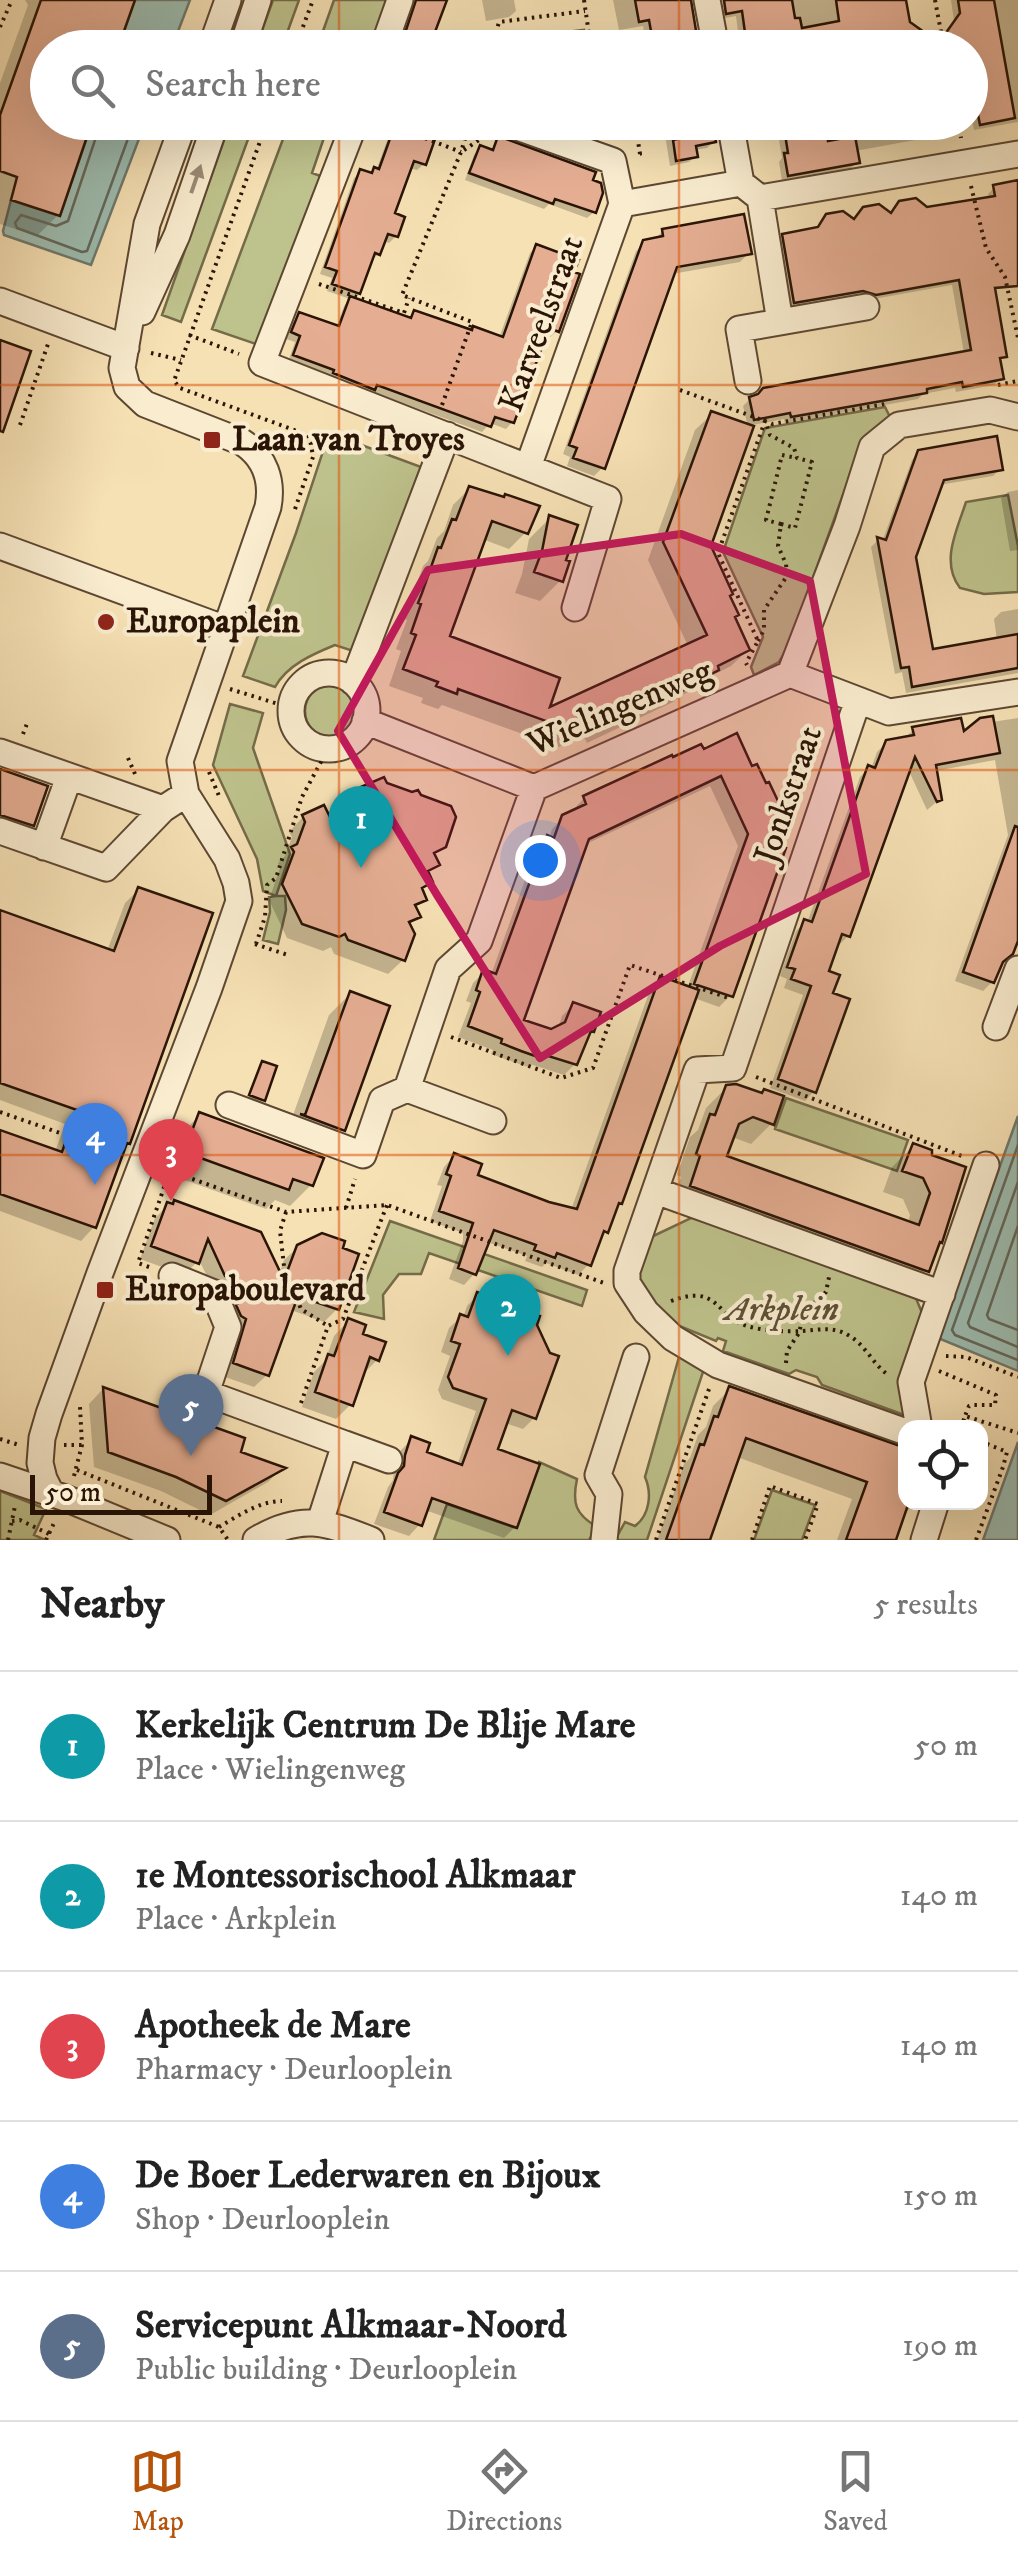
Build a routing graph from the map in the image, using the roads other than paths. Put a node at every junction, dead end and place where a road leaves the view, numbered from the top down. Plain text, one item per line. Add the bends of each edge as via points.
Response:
1 (228, 0) edge
2 (258, 0) edge
3 (400, 0) edge
4 (707, 0) edge
5 (217, 30) edge
6 (248, 30) edge
7 (389, 30) edge
8 (713, 30) edge
9 (177, 140) edge
10 (210, 140) edge
11 (348, 140) edge
12 (554, 140) edge
13 (736, 140) edge
14 (1018, 154) edge
15 (751, 190) junction
16 (622, 204) junction
17 (0, 301) edge
18 (866, 308) dead end
19 (780, 322) junction
20 (126, 348) junction
21 (748, 380) dead end
22 (1018, 416) edge
23 (447, 435) junction
24 (528, 468) junction
25 (0, 546) edge
26 (575, 608) dead end
27 (226, 629) junction
28 (790, 674) junction
29 (353, 682) junction
30 (1018, 692) edge
31 (858, 700) junction
32 (365, 721) junction
33 (0, 752) edge
34 (69, 777) junction
35 (534, 788) junction
36 (186, 794) junction
37 (163, 808) junction
38 (0, 830) edge
39 (44, 847) junction
40 (1018, 969) edge
41 (996, 1027) dead end
42 (407, 1090) junction
43 (229, 1105) dead end
44 (493, 1121) dead end
45 (986, 1166) road end
46 (656, 1191) junction
47 (172, 1276) road end
48 (942, 1294) junction
49 (636, 1358) dead end
50 (917, 1420) edge
51 (898, 1429) edge
52 (346, 1444) junction
53 (389, 1460) dead end
54 (12, 1480) edge
55 (51, 1493) junction
56 (933, 1510) edge
57 (320, 1522) junction
58 (368, 1539) edge
59 (167, 1540) edge
60 (256, 1540) edge
61 (604, 1540) edge
62 (924, 1540) edge

1 - 5 street
2 - 6 street
3 - 7 street
4 - 8 street
9 - 20 street via 147,224
20 -> 10 street via 177,235
11 - 23 street, Karveelstraat via 262,363
12 - 16 street, Karveelstraat via 613,161
13 - 15 street
14 - 15 street, Karveelstraat
15 - 16 street, Karveelstraat
15 - 19 street
16 - 24 street, Karveelstraat
17 - 20 street
18 - 19 street
19 - 21 street via 739,329
20 - 27 street via 123,374 135,397 242,442 266,473 268,508
22 - 28 street via 990,410 899,425 872,447
23 - 24 street, Karveelstraat
23 - 29 street
24 - 26 street, Karveelstraat via 608,499
25 - 27 street
27 - 36 street via 180,761
28 - 31 street
28 - 35 street, Wielingenweg
29 - 32 street via 365,700
29 - 32 street via 331,673 308,678 293,696 292,720 305,741 328,749 351,741
30 - 31 street, Jonkstraat via 889,712
31 - 46 street, Jonkstraat via 733,1068 698,1070
32 - 35 street, Wielingenweg
33 - 34 street
34 - 37 street
34 - 39 street
35 - 42 street via 480,941 448,970
36 - 37 street
36 - 55 street via 226,859 238,901 48,1414 40,1463
37 - 39 street via 106,868
38 - 39 street
40 - 41 street
42 - 43 street via 382,1100 363,1155
42 - 44 street
45 - 48 street
46 - 48 street
46 - 51 street via 627,1271 627,1284 650,1316 718,1365
47 - 52 street via 214,1293 228,1327 206,1394
48 - 50 street via 911,1382
49 - 61 street via 598,1476 609,1494
52 - 53 street
52 - 57 street
54 - 55 street
55 - 59 street
56 - 62 street
57 - 58 street
57 - 60 street via 290,1525

